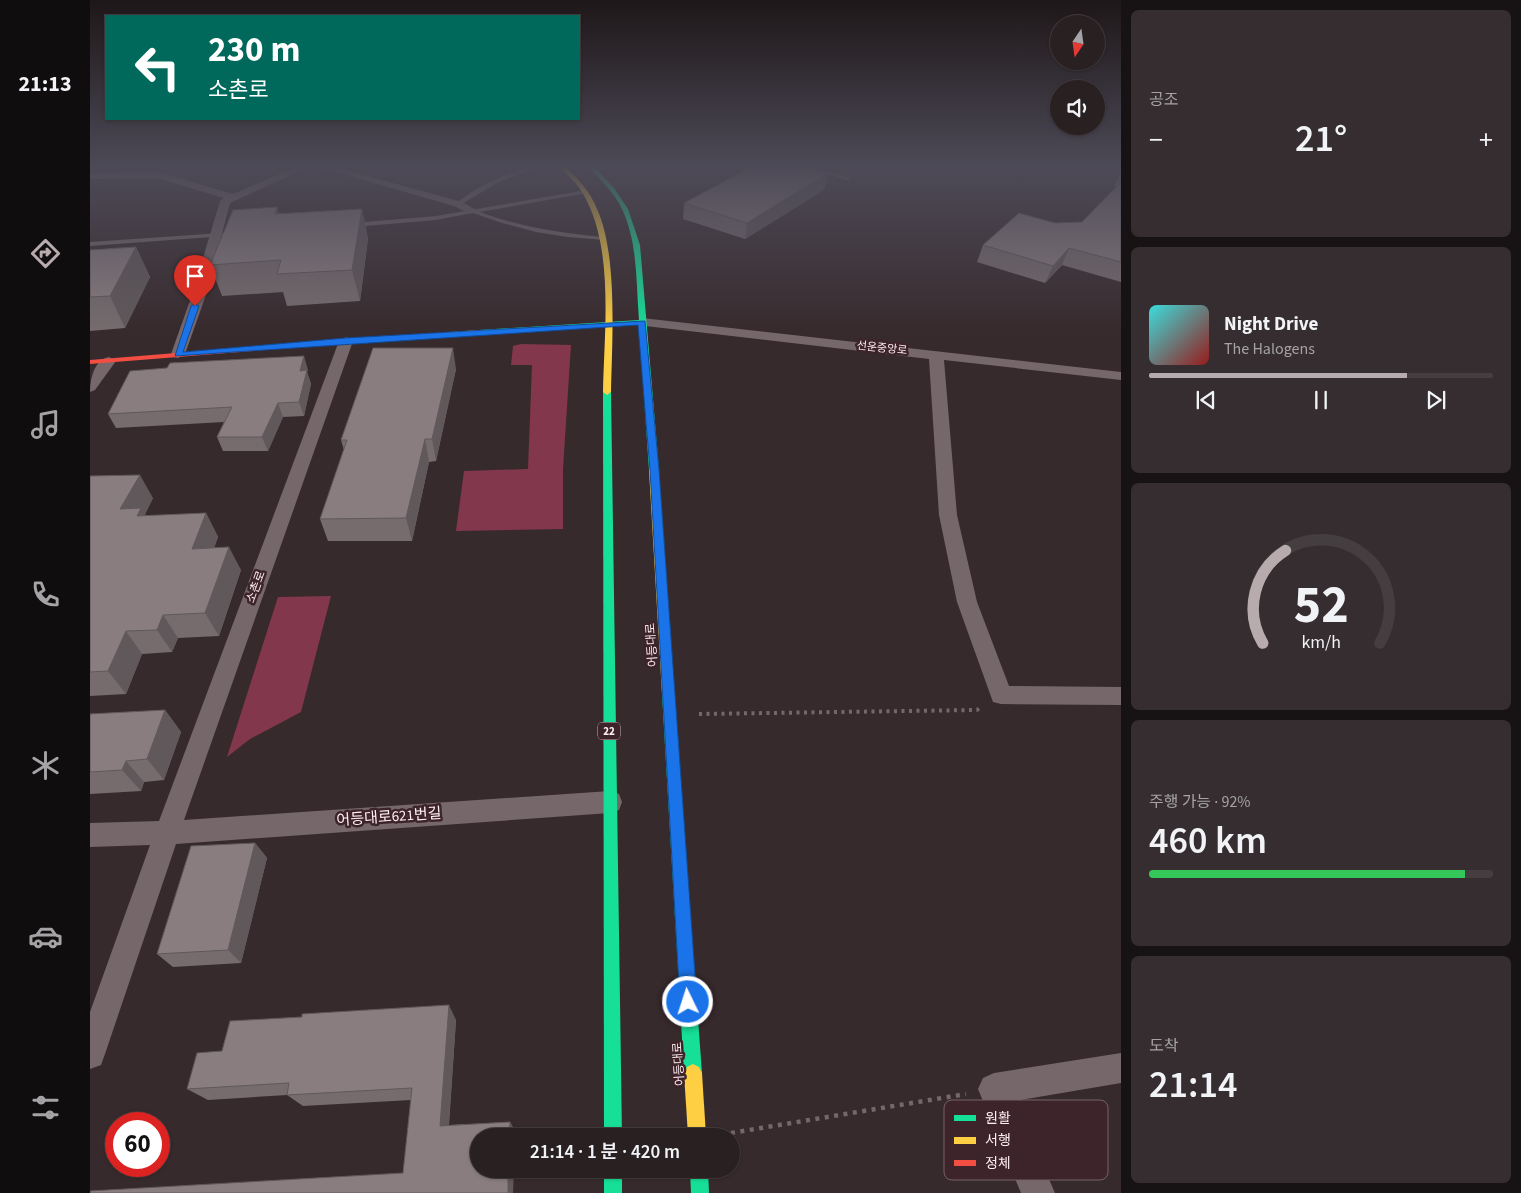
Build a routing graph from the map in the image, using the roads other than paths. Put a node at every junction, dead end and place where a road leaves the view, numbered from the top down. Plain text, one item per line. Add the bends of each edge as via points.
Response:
1 (221, 222) edge
2 (389, 222) edge
3 (499, 222) edge
4 (598, 222) edge
5 (629, 222) edge
6 (346, 225) edge
7 (247, 233) edge
8 (217, 236) junction
9 (602, 239) junction
10 (90, 244) edge
11 (642, 322) junction
12 (605, 325) junction
13 (346, 341) junction
14 (178, 354) junction
15 (936, 354) junction
16 (109, 361) junction
17 (90, 362) edge
18 (1121, 376) edge
19 (90, 387) edge
20 (1121, 696) edge
21 (610, 802) junction
22 (167, 832) junction
23 (90, 835) edge
24 (90, 1054) edge
25 (1121, 1068) edge
26 (999, 1100) edge
27 (613, 1128) edge
28 (696, 1128) edge
29 (613, 1178) edge
30 (699, 1178) edge
31 (1032, 1180) edge
32 (613, 1193) edge
33 (700, 1193) edge
34 (1038, 1193) edge

1 - 8 street
2 - 6 lane
3 - 9 lane via 553,234
4 - 9 main road, 22
5 - 11 main road, 어등대로 via 637,245
7 - 8 lane
8 - 10 lane
8 - 14 street
9 - 12 main road, 22 via 606,263
11 - 12 main road
11 - 15 street, 선운중앙로
11 - 28 main road, 어등대로
12 - 13 main road
12 - 21 main road, 22
13 - 14 main road
13 - 22 street, 소촌로
14 - 16 main road
15 - 18 street, 선운중앙로
15 - 20 street via 948,515 967,602 1001,695
16 - 17 main road
16 - 19 street
21 - 22 street, 어등대로621번길
21 - 27 main road, 22
22 - 23 street, 어등대로621번길
22 - 24 street
25 - 26 street via 994,1089
29 - 32 main road
30 - 33 main road
31 - 34 street

